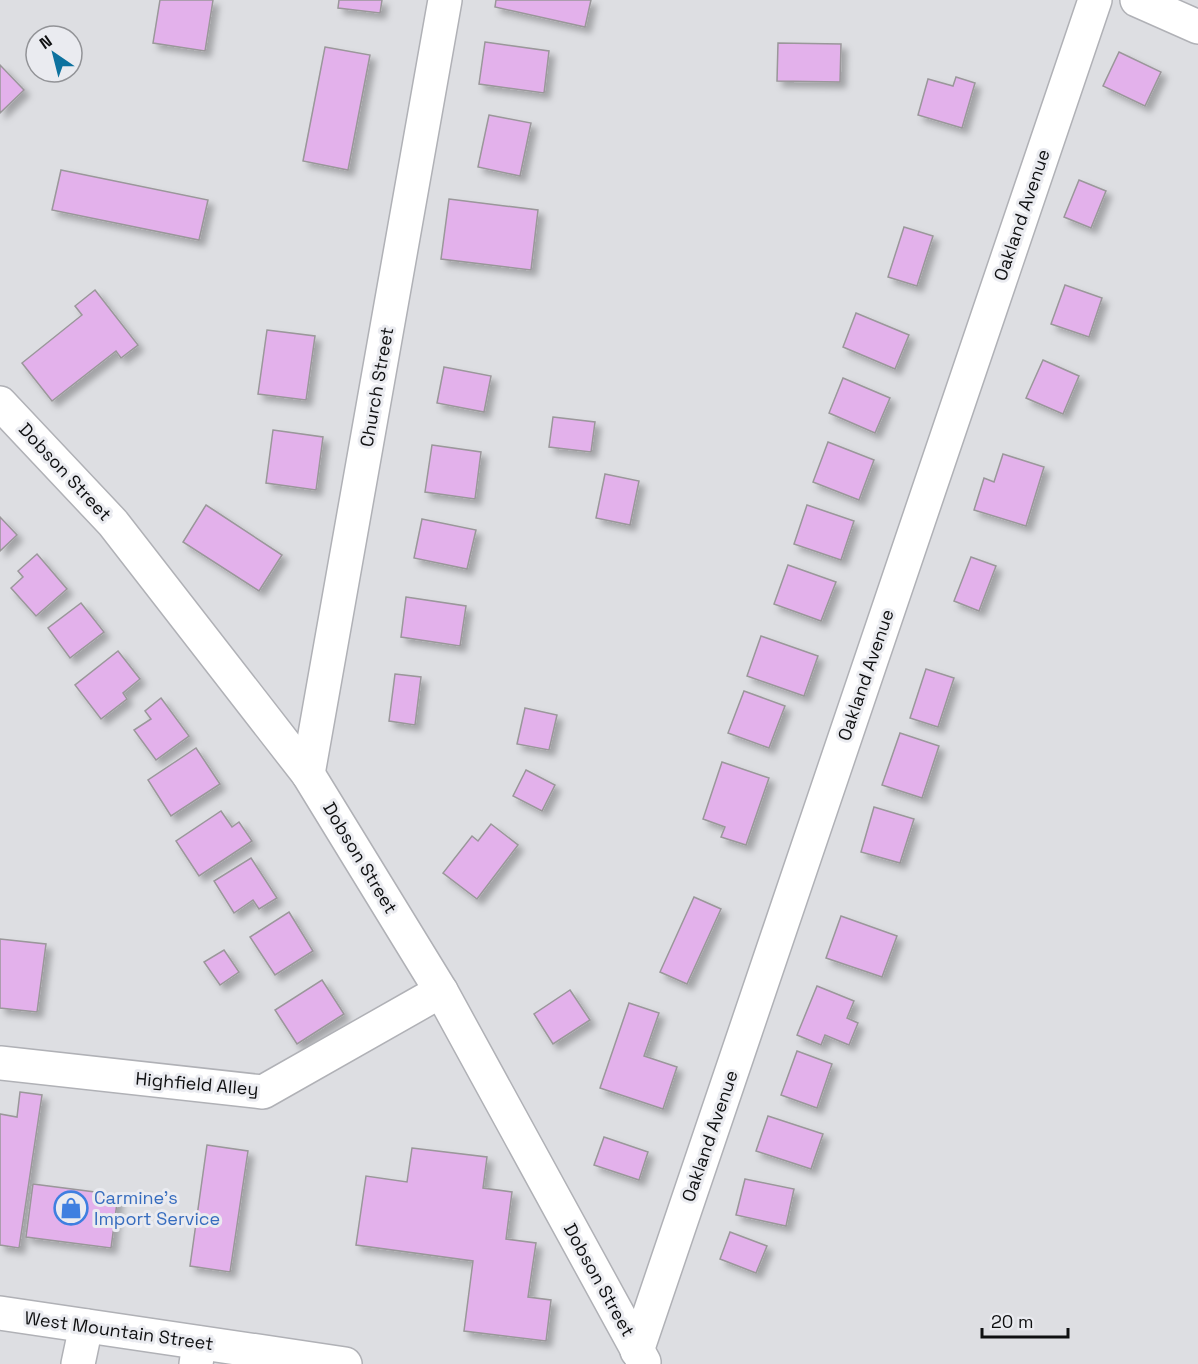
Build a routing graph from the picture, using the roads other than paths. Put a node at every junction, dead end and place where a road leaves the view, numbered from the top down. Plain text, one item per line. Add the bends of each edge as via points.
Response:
1 (445, 0) edge
2 (1095, 0) edge
3 (1137, 0) edge
4 (1198, 27) edge
5 (0, 403) edge
6 (308, 774) junction
7 (441, 991) junction
8 (0, 1063) edge
9 (0, 1313) edge
10 (86, 1326) junction
11 (197, 1353) edge
12 (641, 1357) edge
13 (310, 1361) edge
14 (78, 1364) edge
15 (345, 1364) edge

1 - 6 street, Church Street
2 - 12 street, Oakland Avenue
3 - 4 street
5 - 6 street, Dobson Street via 113,523
6 - 7 street, Dobson Street
7 - 8 street, Highfield Alley via 263,1092
7 - 12 street, Dobson Street
9 - 10 street, West Mountain Street
10 - 11 street, West Mountain Street
10 - 14 street
11 - 13 street, West Mountain Street
13 - 15 street, West Mountain Street

